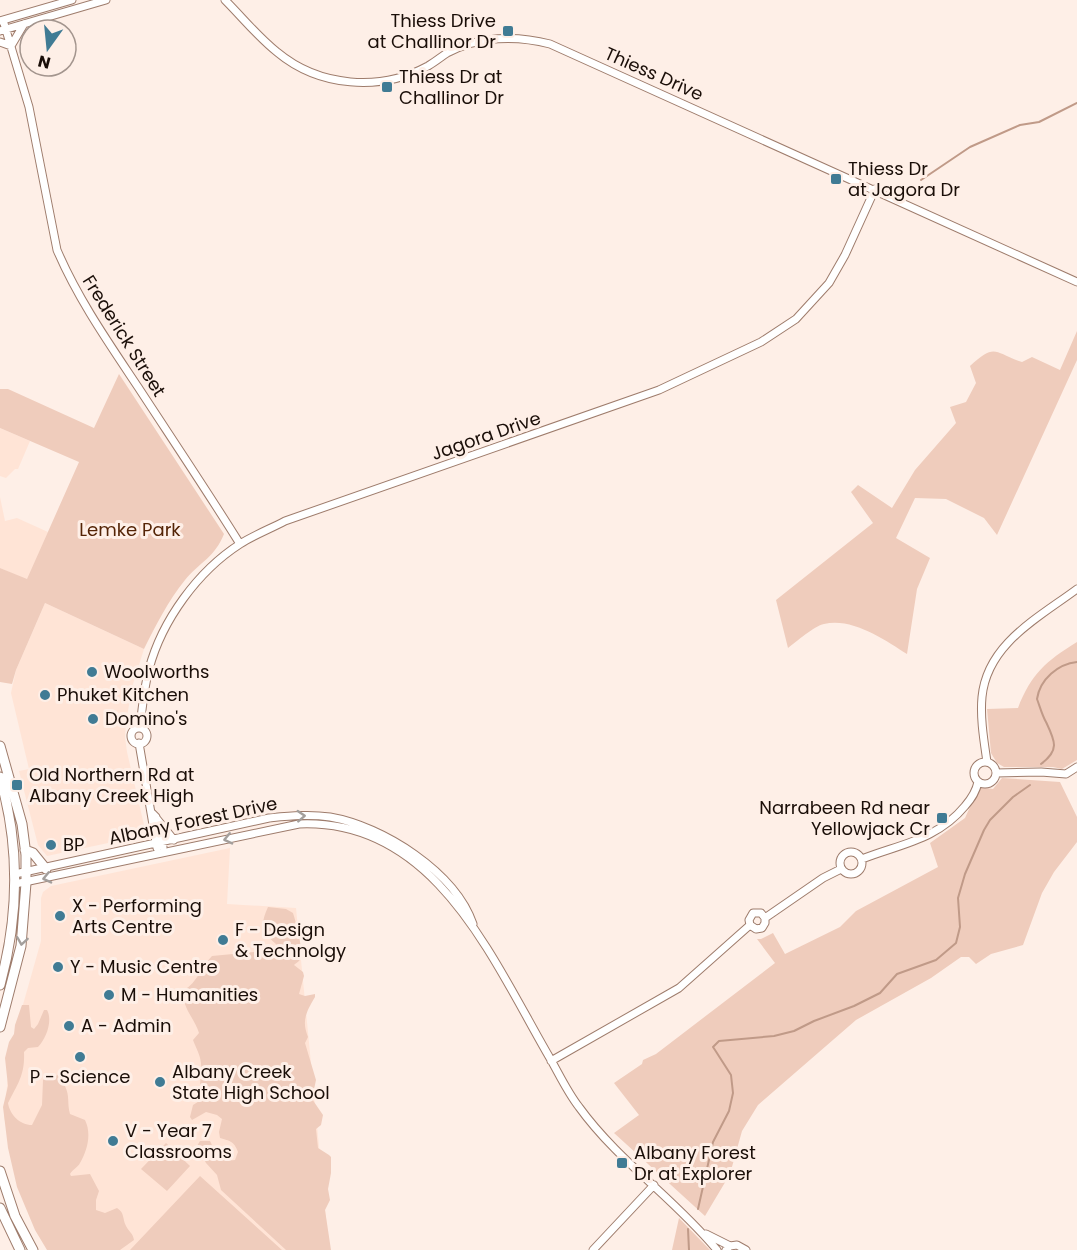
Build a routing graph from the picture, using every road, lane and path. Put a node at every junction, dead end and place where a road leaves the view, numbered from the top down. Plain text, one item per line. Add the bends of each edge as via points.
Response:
1 (72, 0) edge
2 (106, 0) edge
3 (225, 0) edge
4 (44, 18) edge
5 (1, 21) edge
6 (18, 26) edge
7 (3, 30) edge
8 (18, 34) edge
9 (0, 42) edge
10 (11, 46) junction
11 (875, 189) junction
12 (1077, 282) edge
13 (240, 544) junction
14 (1077, 589) edge
15 (0, 746) edge
16 (987, 762) junction
17 (1077, 767) edge
18 (996, 773) junction
19 (0, 777) edge
20 (978, 782) junction
21 (155, 816) junction
22 (174, 840) junction
23 (159, 843) junction
24 (25, 850) junction
25 (161, 853) junction
26 (861, 859) junction
27 (46, 868) junction
28 (841, 869) junction
29 (26, 878) junction
30 (15, 879) junction
31 (765, 918) junction
32 (750, 925) junction
33 (476, 930) junction
34 (0, 985) edge
35 (0, 1027) edge
36 (551, 1061) junction
37 (0, 1171) edge
38 (654, 1185) junction
39 (0, 1208) edge
40 (703, 1232) junction
41 (728, 1248) edge
42 (20, 1250) edge
43 (33, 1250) edge
44 (592, 1250) edge
45 (717, 1250) edge
46 (746, 1250) edge

1 - 5 street
2 - 4 street
3 - 11 street, Thiess Drive via 286,59 313,74 343,82 402,77 456,49 489,39 520,38 550,44
5 - 7 street, Frederick Street
6 - 7 street
7 - 10 street, Frederick Street
8 - 10 street
9 - 10 street
10 - 13 street, Frederick Street via 29,107 57,250 65,270 78,297
11 - 12 street, Thiess Drive
11 - 13 street, Jagora Drive via 829,283 796,319 762,342 658,390 285,521
13 - 21 street, Jagora Drive via 182,600 149,668 140,728 132,735 139,743
14 - 16 street via 1013,636 988,671 982,695
15 - 24 highway via 22,824
16 - 18 street
16 - 20 street via 975,769
17 - 18 street via 1066,774
18 - 20 street via 989,784
19 - 30 highway via 9,814
20 - 26 street via 977,791 940,828 909,844
21 - 22 street
21 - 23 street via 151,817
22 - 23 street, Albany Forest Drive
22 -> 33 street, Albany Forest Drive via 269,818 308,815 347,820 393,840 424,861 455,894
23 - 25 street
23 - 27 street, Albany Forest Drive
24 - 27 highway
24 - 29 highway
25 -> 29 street, Albany Forest Drive
33 -> 25 street, Albany Forest Drive via 437,882 406,855 382,840 339,825 299,824
26 - 28 street via 862,866 855,874
26 - 28 street via 857,853 846,853 840,862
27 - 29 street, Albany Forest Drive
28 - 31 street
29 - 30 street, Albany Forest Drive
29 -> 35 highway via 21,946
30 - 34 highway via 11,939
31 - 32 street via 762,928
31 - 32 street via 761,913 753,913
32 - 36 street via 672,993
33 - 36 street, Albany Forest Drive
36 - 38 street, Albany Forest Drive via 585,1115
37 - 43 highway via 15,1216
38 - 40 street, Albany Forest Drive
38 - 44 street
39 - 42 highway
40 - 41 street, Albany Forest Drive
40 - 45 street, Albany Forest Drive
41 - 46 street, Albany Forest Drive via 740,1245

